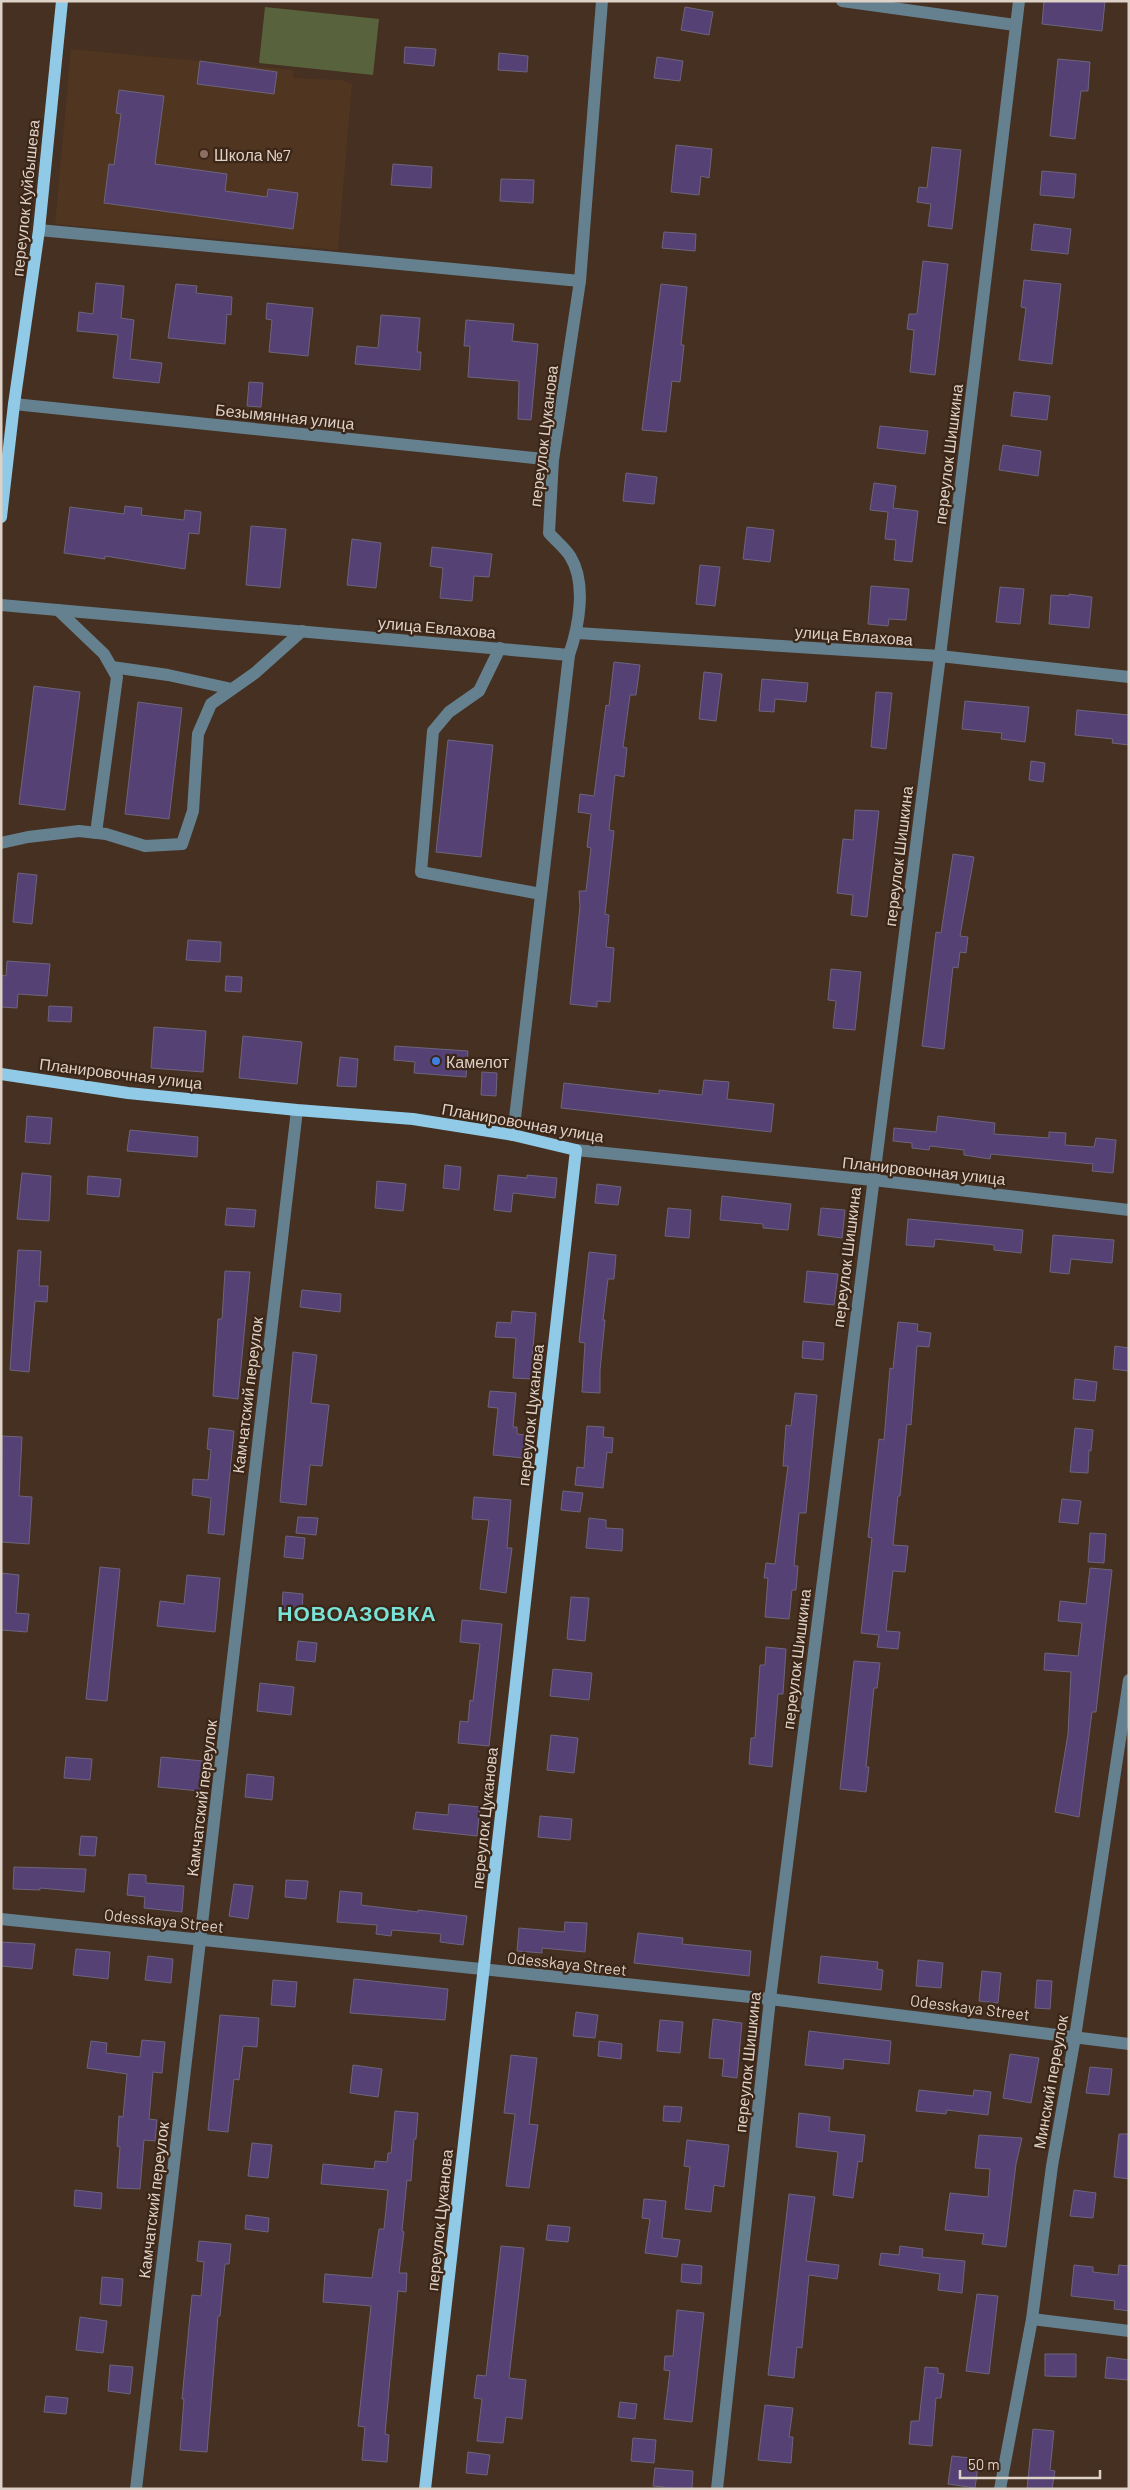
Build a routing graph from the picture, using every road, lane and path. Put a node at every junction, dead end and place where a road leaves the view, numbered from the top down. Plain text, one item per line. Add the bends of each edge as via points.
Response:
1 (62, 1) edge
2 (602, 1) edge
3 (842, 1) edge
4 (1019, 1) edge
5 (1015, 25) junction
6 (39, 230) junction
7 (580, 281) junction
8 (14, 404) junction
9 (553, 460) junction
10 (1, 517) edge
11 (1, 605) edge
12 (58, 610) junction
13 (302, 631) junction
14 (577, 633) junction
15 (500, 648) junction
16 (569, 654) junction
17 (940, 656) junction
18 (112, 667) junction
19 (1129, 677) edge
20 (232, 689) junction
21 (96, 833) junction
22 (1, 843) edge
23 (541, 894) junction
24 (1, 1074) edge
25 (296, 1110) junction
26 (513, 1134) junction
27 (576, 1150) junction
28 (872, 1180) junction
29 (1129, 1210) edge
30 (1129, 1680) edge
31 (1124, 1748) edge
32 (1, 1919) edge
33 (201, 1940) junction
34 (483, 1970) junction
35 (770, 1999) junction
36 (1075, 2037) junction
37 (1129, 2044) edge
38 (1032, 2319) junction
39 (1129, 2332) edge
40 (136, 2489) edge
41 (425, 2489) edge
42 (717, 2489) edge
43 (1000, 2489) edge

1 - 6 main road, переулок Куйбышева
2 - 7 street, переулок Цуканова
3 - 5 street
4 - 5 street, переулок Шишкина
5 - 17 street, переулок Шишкина
6 - 7 street
6 - 8 main road, переулок Куйбышева
7 - 9 street, переулок Цуканова
8 - 9 street, Безымянная улица
8 - 10 main road, переулок Куйбышева
9 - 14 street, переулок Цуканова via 549,533 570,556 579,578
11 - 12 street, улица Евлахова
12 - 13 street, улица Евлахова
12 - 18 street via 104,654
13 - 15 street, улица Евлахова
13 - 20 street
14 - 16 street, переулок Цуканова
14 - 17 street, улица Евлахова
15 - 16 street, улица Евлахова
15 - 23 street via 478,691 449,712 433,732 421,872
16 - 23 street, переулок Цуканова
17 - 19 street, улица Евлахова
17 - 28 street, переулок Шишкина
18 - 20 street
18 - 21 street via 117,677
20 - 21 street via 211,704 198,734 193,811 182,844 145,846
21 - 22 street via 54,834
23 - 26 street, переулок Цуканова
24 - 25 main road, Планировочная улица via 128,1093
25 - 26 main road, Планировочная улица via 413,1119
25 - 33 street, Камчатский переулок
26 - 27 main road, Планировочная улица
27 - 28 street, Планировочная улица
27 - 34 main road, переулок Цуканова
28 - 29 street, Планировочная улица
28 - 35 street, переулок Шишкина
30 - 31 street, Минский переулок
31 - 36 street, Минский переулок
32 - 33 street, Odesskaya Street
33 - 34 street, Odesskaya Street
33 - 40 street, Камчатский переулок
34 - 35 street, Odesskaya Street
34 - 41 main road, переулок Цуканова
35 - 36 street, Odesskaya Street
35 - 42 street, переулок Шишкина
36 - 37 street, Odesskaya Street
36 - 38 street, Минский переулок via 1052,2166
38 - 39 street
38 - 43 street, Минский переулок

